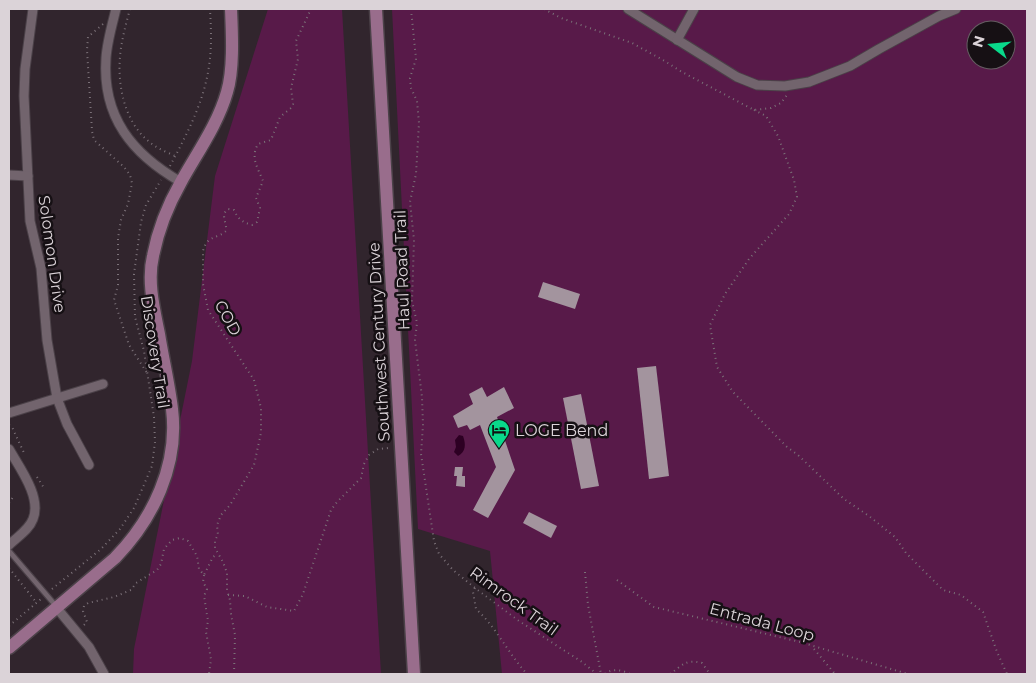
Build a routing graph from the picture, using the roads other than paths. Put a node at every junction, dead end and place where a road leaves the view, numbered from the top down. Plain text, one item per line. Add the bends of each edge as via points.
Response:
1 (33, 9) edge
2 (231, 9) edge
3 (376, 9) edge
4 (628, 9) edge
5 (694, 9) edge
6 (956, 9) edge
7 (939, 12) edge
8 (115, 13) edge
9 (677, 40) junction
10 (9, 175) edge
11 (28, 176) junction
12 (181, 182) junction
13 (103, 384) dead end
14 (57, 398) junction
15 (9, 413) edge
16 (9, 449) edge
17 (89, 465) dead end
18 (9, 545) edge
19 (9, 551) edge
20 (56, 607) junction
21 (9, 648) edge
22 (104, 674) edge
23 (414, 674) edge

1 - 11 street, Solomon Drive via 24,96
2 - 12 street via 228,91 215,123
3 - 23 street, Southwest Century Drive
4 - 9 street
5 - 9 street
6 - 7 street
7 - 9 street via 850,66 809,82 785,86 756,85 737,77
8 - 12 street via 106,56 106,86 115,117 130,142 152,165
10 - 11 street
11 - 14 street, Solomon Drive via 30,221 41,268 47,340
12 - 20 street via 159,230 152,258 154,311 173,410 173,436 165,477 150,514 128,545
13 - 14 street
14 - 15 street
14 - 17 street, Solomon Drive
16 - 18 street via 35,504 33,518 24,532
19 - 20 lane
20 - 21 street
20 - 22 street via 89,647

